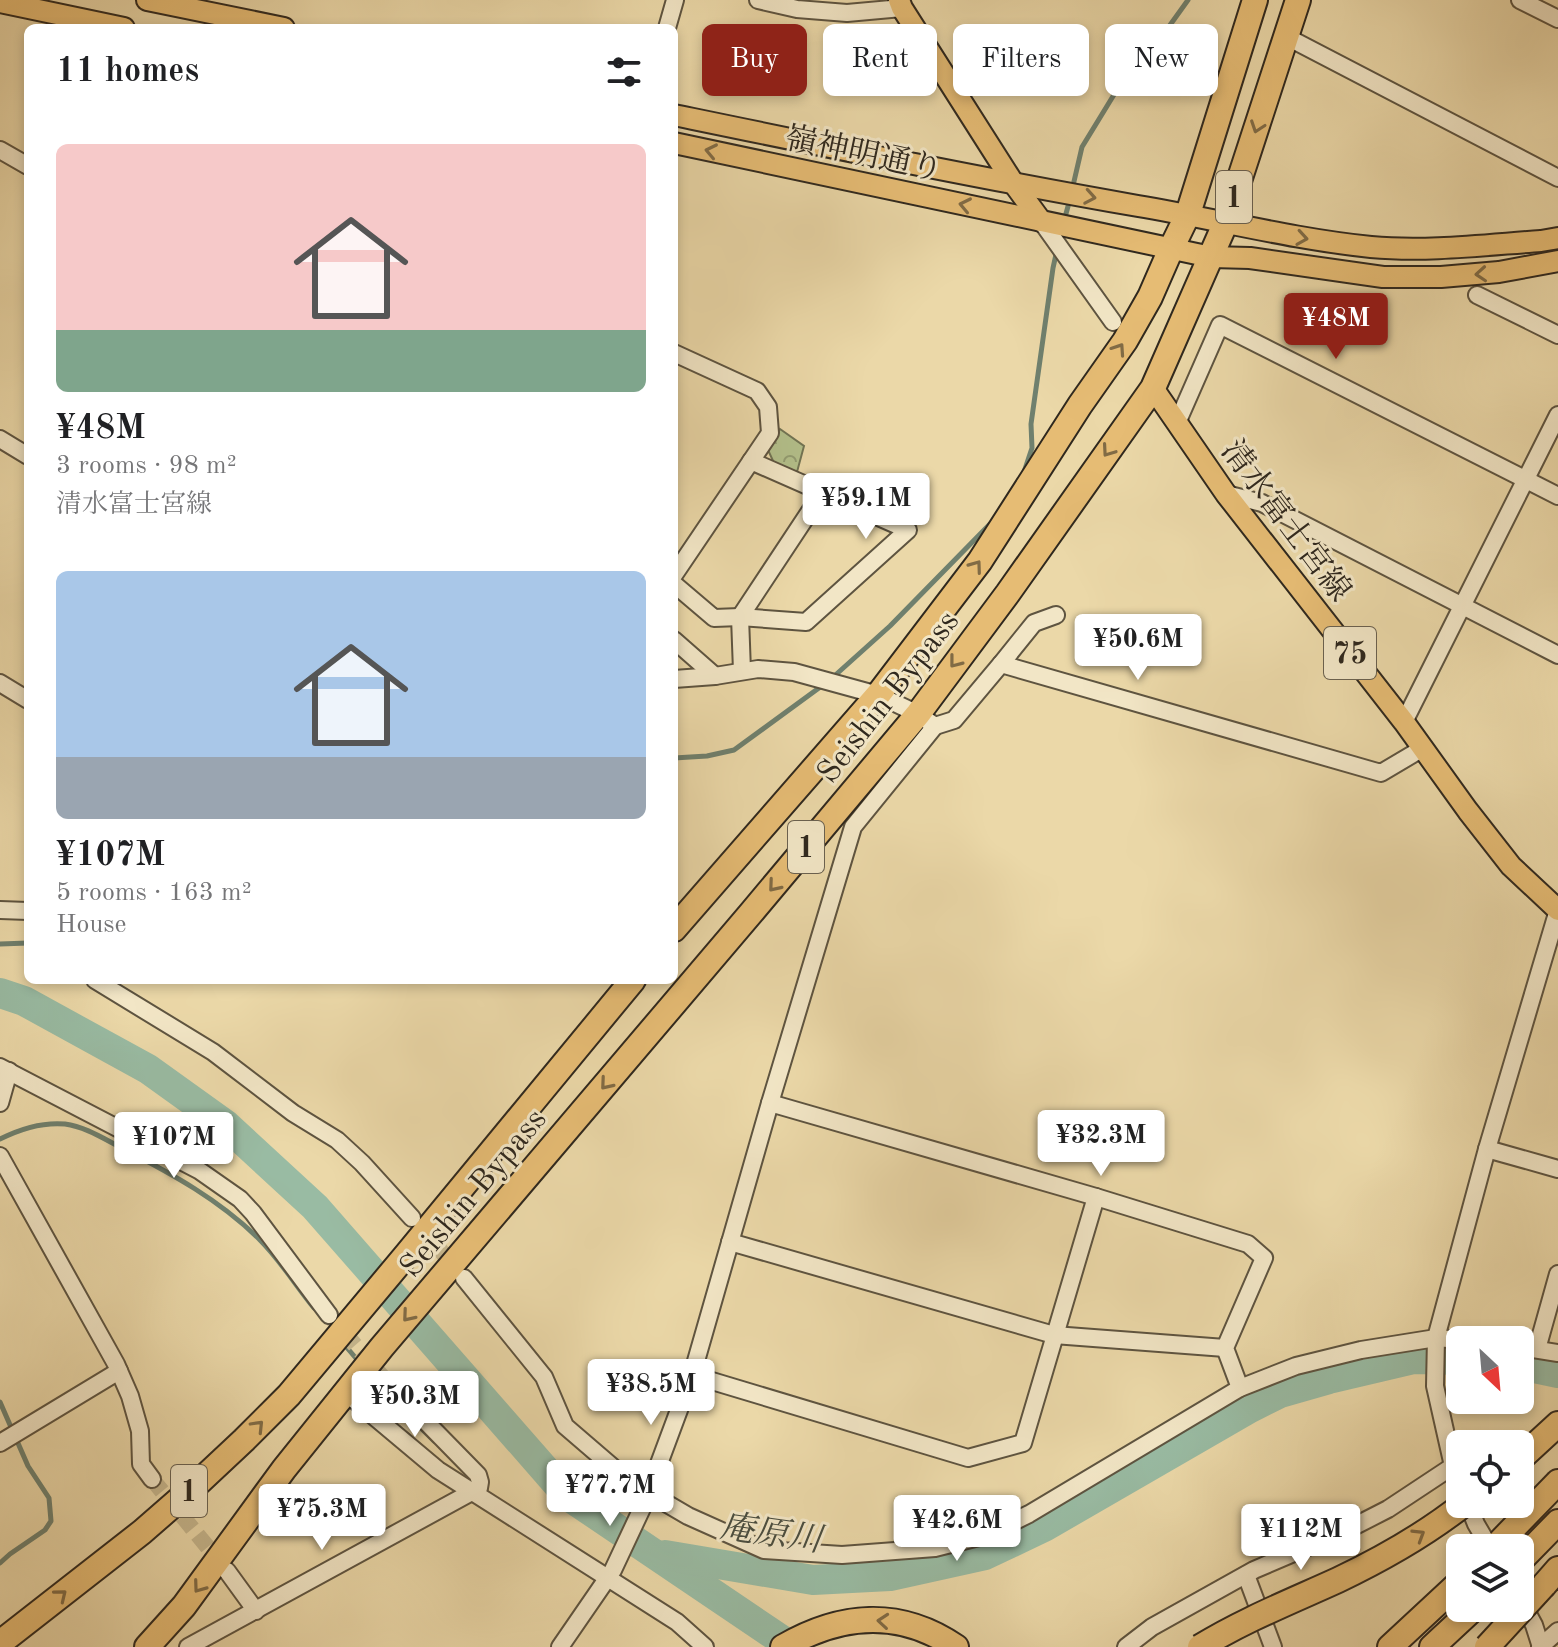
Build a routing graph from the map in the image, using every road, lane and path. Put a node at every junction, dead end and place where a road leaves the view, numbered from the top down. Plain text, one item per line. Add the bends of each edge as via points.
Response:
1 (147, 0) edge
2 (675, 0) edge
3 (758, 0) edge
4 (1255, 0) edge
5 (1298, 0) edge
6 (1520, 0) edge
7 (0, 2) edge
8 (900, 4) edge
9 (1558, 19) edge
10 (98, 24) edge
11 (264, 24) edge
12 (668, 24) edge
13 (1287, 37) junction
14 (678, 116) edge
15 (678, 144) edge
16 (0, 150) edge
17 (24, 164) edge
18 (1558, 178) edge
19 (1014, 184) junction
20 (1188, 214) junction
21 (1041, 221) junction
22 (1225, 224) junction
23 (1558, 238) edge
24 (1171, 249) junction
25 (1211, 257) junction
26 (1558, 261) edge
27 (1477, 295) dead end
28 (1113, 322) dead end
29 (1558, 335) edge
30 (678, 355) edge
31 (1153, 388) junction
32 (1558, 415) edge
33 (1177, 423) junction
34 (0, 439) edge
35 (24, 454) edge
36 (751, 461) junction
37 (1525, 480) junction
38 (822, 493) junction
39 (1226, 494) junction
40 (1558, 496) edge
41 (678, 569) edge
42 (678, 587) edge
43 (1463, 607) junction
44 (1056, 615) dead end
45 (740, 617) junction
46 (678, 644) edge
47 (1558, 655) edge
48 (1001, 664) junction
49 (742, 671) junction
50 (715, 676) junction
51 (678, 679) edge
52 (0, 683) edge
53 (878, 695) junction
54 (24, 698) edge
55 (926, 720) junction
56 (1404, 722) junction
57 (1423, 748) junction
58 (0, 910) edge
59 (1558, 910) edge
60 (24, 911) edge
61 (678, 924) edge
62 (102, 984) edge
63 (630, 984) edge
64 (5, 1069) edge
65 (0, 1103) edge
66 (770, 1103) junction
67 (1487, 1149) junction
68 (0, 1156) edge
69 (1558, 1169) edge
70 (1096, 1197) junction
71 (412, 1218) tunnel mouth
72 (730, 1242) junction
73 (1558, 1274) edge
74 (464, 1278) tunnel mouth
75 (329, 1315) tunnel mouth
76 (1534, 1333) edge
77 (1054, 1335) junction
78 (1446, 1342) edge
79 (1436, 1343) junction
80 (1225, 1348) junction
81 (1534, 1349) edge
82 (1558, 1353) edge
83 (119, 1371) junction
84 (692, 1375) junction
85 (387, 1382) tunnel mouth
86 (1240, 1388) junction
87 (345, 1392) junction
88 (1558, 1424) edge
89 (1446, 1435) edge
90 (0, 1443) edge
91 (1534, 1446) edge
92 (1446, 1471) edge
93 (152, 1479) tunnel mouth
94 (1558, 1482) edge
95 (474, 1493) junction
96 (645, 1498) junction
97 (1446, 1517) edge
98 (1473, 1518) edge
99 (1558, 1522) edge
100 (1486, 1534) edge
101 (1507, 1534) edge
102 (1534, 1547) edge
103 (227, 1571) tunnel mouth
104 (611, 1574) junction
105 (1246, 1575) junction
106 (1551, 1577) edge
107 (1446, 1595) edge
108 (256, 1611) junction
109 (1459, 1622) edge
110 (1532, 1622) edge
111 (1558, 1631) edge
112 (0, 1643) edge
113 (156, 1645) edge
114 (188, 1647) edge
115 (560, 1647) edge
116 (705, 1647) edge
117 (783, 1647) edge
118 (956, 1647) edge
119 (1126, 1647) edge
120 (1200, 1647) edge
121 (1273, 1647) edge
122 (1390, 1647) edge
123 (1432, 1647) edge
124 (1487, 1647) edge
125 (1540, 1647) edge

1 - 11 main road
2 - 12 street
3 - 8 street via 847,13
4 - 20 highway, Seishin Bypass / 1
5 - 13 highway, Seishin Bypass / 1
6 - 9 street
7 - 10 main road
8 - 19 main road
13 - 18 street
13 -> 22 highway, Seishin Bypass / 1
14 - 19 main road, 嶺神明通り
21 -> 15 main road, 嶺神明通り
16 - 17 street
19 -> 20 main road
19 - 21 main road
20 - 22 main road
20 - 24 highway, Seishin Bypass / 1
21 - 24 main road
21 - 28 street
22 -> 23 main road via 1374,247 1431,249
22 - 25 highway, Seishin Bypass / 1
24 - 25 main road
53 -> 24 highway, Seishin Bypass / 1 via 1024,495 1125,341
26 -> 25 main road via 1499,272 1383,277
25 - 31 highway, Seishin Bypass / 1
27 - 29 street
30 - 36 street via 757,391 768,407 770,433
31 - 33 main road, 清水富士宮線 / 75
31 -> 55 highway, Seishin Bypass / 1 via 939,683
32 - 37 street
33 - 37 street via 1220,325
33 - 39 main road, 清水富士宮線 / 75
34 - 35 street
36 - 38 street
36 - 41 street
37 - 40 street
37 - 43 street
38 - 45 street
38 - 45 street via 908,530 806,622
39 - 43 street via 1262,503
39 - 56 main road, 清水富士宮線 / 75
42 - 45 street via 714,618
43 - 47 street
43 - 56 street
44 - 48 street via 1034,623
45 - 49 street
46 - 50 street
48 - 55 street via 954,720
48 - 57 street via 1381,773
49 - 50 street
49 - 53 street via 794,672
50 - 51 street
52 - 54 street
53 - 55 street
53 - 61 highway, Seishin Bypass / 1
55 - 66 street via 853,827
55 -> 87 highway, Seishin Bypass / 1 via 741,925
56 - 57 main road, 清水富士宮線 / 75
57 - 59 main road, 清水富士宮線 / 75 via 1511,866
58 - 60 street
59 - 67 street
62 - 71 street via 213,1052 337,1140
112 -> 63 highway, Seishin Bypass / 1 via 142,1532 289,1395
64 - 65 street
64 - 75 street via 200,1171 240,1199
66 - 70 street
66 - 72 street
67 - 69 street
67 - 79 street
68 - 83 street
70 - 77 street
70 - 80 street via 1248,1244 1264,1258
72 - 77 street
72 - 84 street
73 - 76 street
74 - 96 street via 544,1377 565,1426
77 - 80 street
77 - 84 street via 1023,1443 968,1458
78 - 79 street
79 - 86 street via 1361,1350 1296,1366
79 - 89 street via 1435,1386
80 - 86 street
81 - 82 street
83 - 90 street
83 - 93 street via 140,1431 141,1464
84 - 96 street
85 - 95 street via 478,1475
86 - 96 street via 1029,1514 987,1535 935,1548 842,1555 764,1550
87 - 95 street via 438,1470
87 -> 113 highway, Seishin Bypass / 1
88 - 91 highway
92 - 105 street via 1388,1509
94 - 101 highway
95 - 104 street
95 - 108 street
96 - 104 street
120 -> 97 highway, bridge via 1342,1578
98 - 100 street
99 - 102 highway
103 - 108 street
104 - 115 street
104 - 116 street
105 - 119 street
105 - 121 street
106 - 124 highway, bridge
107 - 122 highway
108 - 114 street
109 - 123 highway
110 - 125 street
111 - 125 street
118 -> 117 highway via 921,1628 861,1619 805,1634

